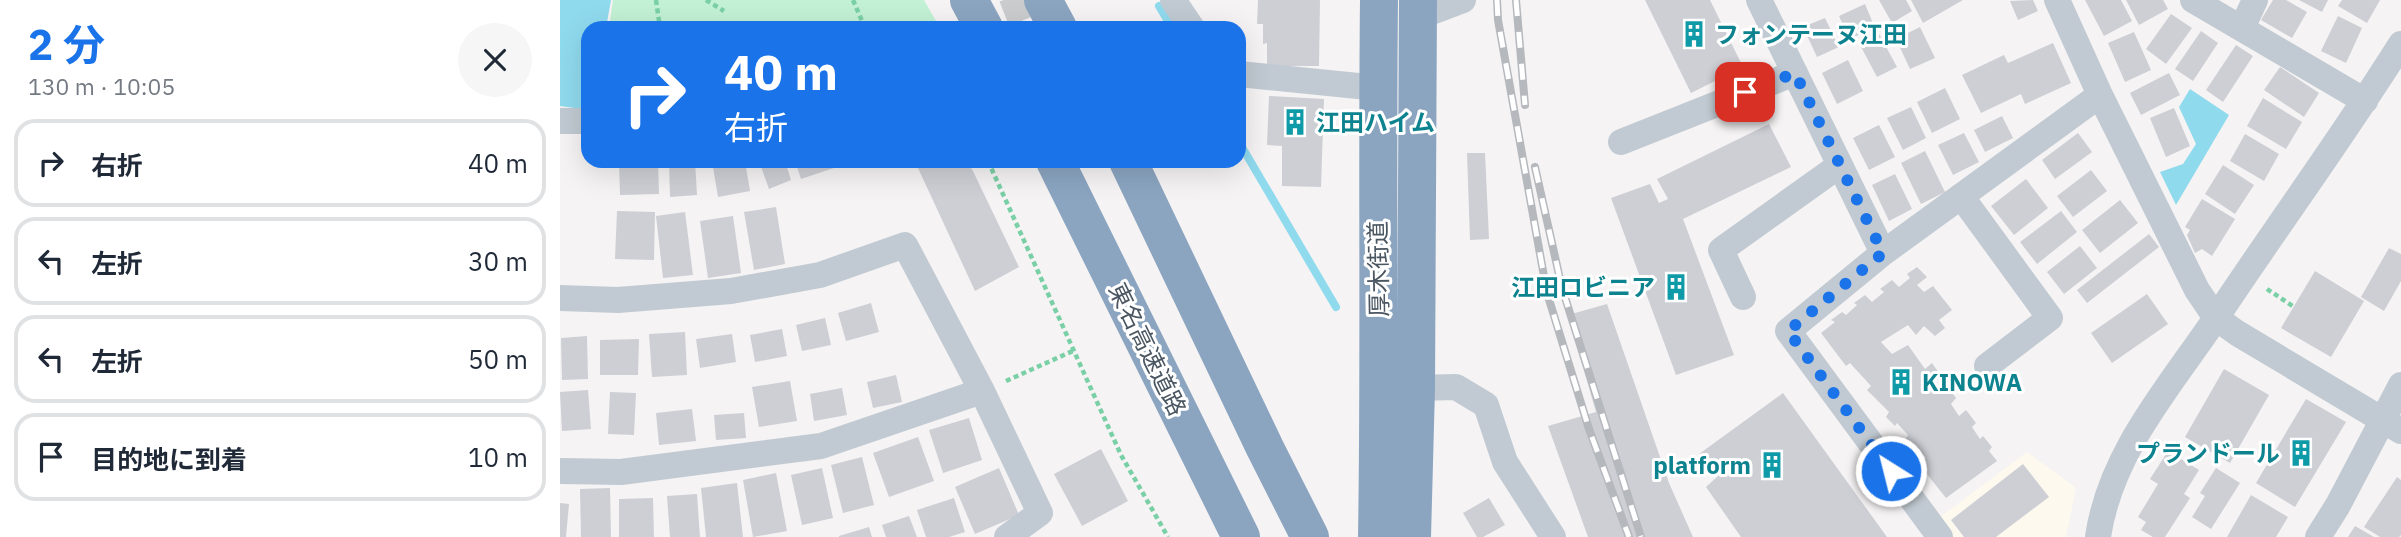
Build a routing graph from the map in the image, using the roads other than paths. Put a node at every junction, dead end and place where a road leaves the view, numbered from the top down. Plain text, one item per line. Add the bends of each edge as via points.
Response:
1 (970, 0) edge
2 (1043, 0) edge
3 (1173, 0) edge
4 (1378, 0) edge
5 (1463, 0) edge
6 (1759, 0) edge
7 (2057, 0) edge
8 (2193, 0) edge
9 (2255, 0) edge
10 (1418, 9) edge
11 (980, 21) edge
12 (1054, 21) edge
13 (1187, 21) edge
14 (2242, 28) junction
15 (2401, 44) edge
16 (1795, 73) junction
17 (1246, 75) edge
18 (1378, 88) junction
19 (2100, 95) junction
20 (2365, 101) junction
21 (560, 121) edge
22 (581, 121) edge
23 (1621, 142) dead end
24 (1840, 165) junction
25 (1058, 168) edge
26 (1131, 168) edge
27 (1961, 196) junction
28 (1883, 253) junction
29 (1743, 297) dead end
30 (560, 298) edge
31 (2216, 318) junction
32 (1987, 366) dead end
33 (2401, 385) edge
34 (1416, 388) junction
35 (982, 391) junction
36 (2391, 426) edge
37 (560, 471) edge
38 (1007, 537) edge
39 (1241, 537) edge
40 (1310, 537) edge
41 (1377, 537) edge
42 (1412, 537) edge
43 (1553, 537) edge
44 (1940, 537) edge
45 (2098, 537) edge
46 (2318, 537) edge

1 - 11 highway
2 - 12 highway
3 - 13 street
4 - 18 highway, 厚木街道
5 - 10 street
6 - 16 street
7 - 19 street
8 - 14 street
9 - 14 street
10 - 34 highway, 厚木街道
14 - 20 street
15 - 20 street
16 - 23 street
16 - 24 street
17 - 18 street
18 - 41 highway, 厚木街道
19 - 27 street
19 - 31 street via 2197,290
20 - 31 street
21 - 22 street
24 - 28 street
24 - 29 street via 1721,250
25 - 39 highway, 東名高速道路
26 - 40 highway
27 - 28 street
27 - 32 street via 2050,318
28 - 44 street via 1788,331
30 - 35 street via 618,300 732,290 820,275 905,245
31 - 36 street
31 - 45 street via 2124,454
33 - 36 street
34 - 42 highway, 厚木街道
34 - 43 street via 1456,387 1486,405 1505,462
35 - 37 street via 821,446 621,472
35 - 38 street via 1040,513
36 - 46 street

